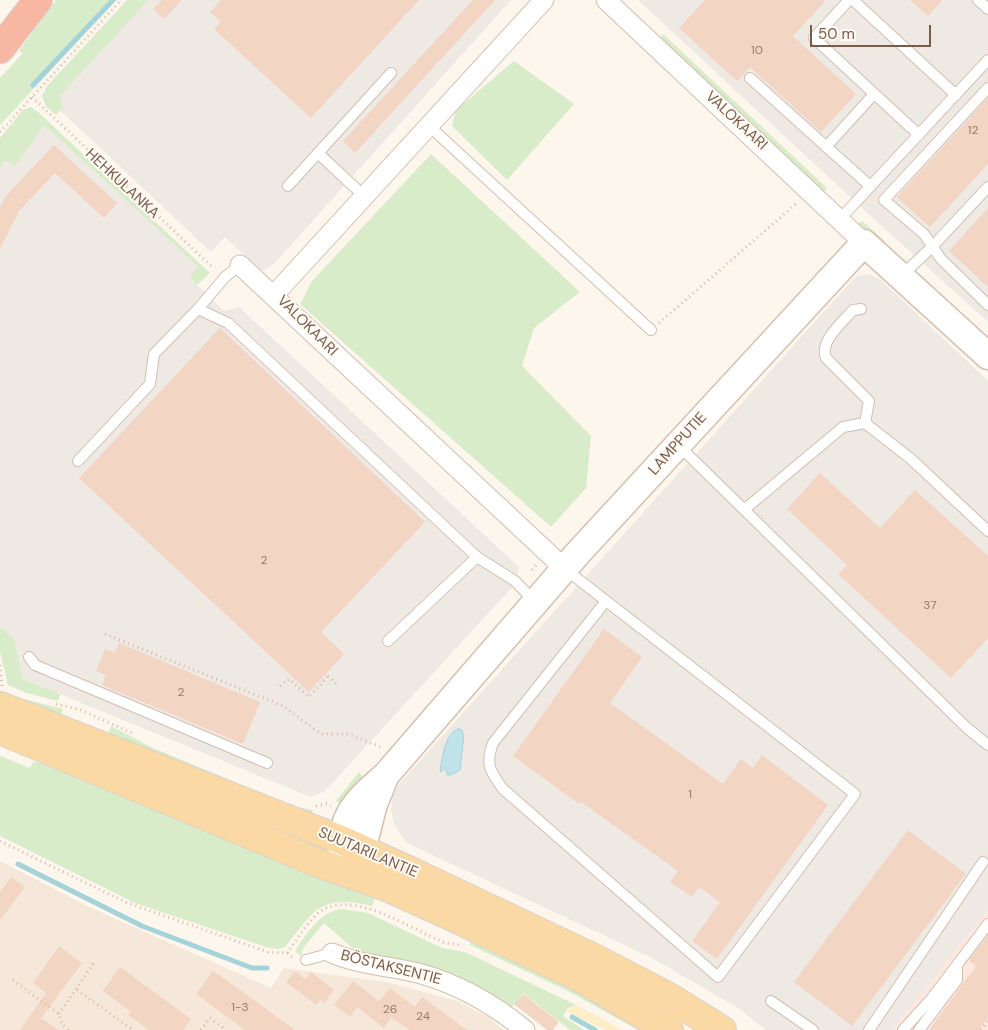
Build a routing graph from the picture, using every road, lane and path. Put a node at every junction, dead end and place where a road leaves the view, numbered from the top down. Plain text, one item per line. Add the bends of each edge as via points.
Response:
1 (38, 0) edge
2 (121, 0) edge
3 (544, 0) edge
4 (606, 0) edge
5 (849, 0) edge
6 (853, 0) edge
7 (978, 0) edge
8 (988, 9) edge
9 (0, 49) edge
10 (988, 60) edge
11 (391, 73) dead end
12 (750, 78) dead end
13 (988, 88) edge
14 (874, 94) junction
15 (956, 95) junction
16 (32, 97) junction
17 (428, 125) junction
18 (0, 132) edge
19 (918, 135) junction
20 (826, 146) junction
21 (320, 154) junction
22 (288, 186) dead end
23 (870, 186) junction
24 (988, 187) edge
25 (811, 191) junction
26 (365, 197) junction
27 (840, 219) junction
28 (864, 243) junction
29 (932, 247) junction
30 (240, 265) joint
31 (215, 267) dead end
32 (901, 276) junction
33 (273, 296) junction
34 (987, 303) edge
35 (198, 309) junction
36 (861, 309) dead end
37 (652, 330) joint
38 (988, 356) edge
39 (864, 423) junction
40 (678, 444) junction
41 (78, 461) dead end
42 (745, 508) junction
43 (988, 531) edge
44 (477, 557) junction
45 (565, 569) junction
46 (606, 601) junction
47 (535, 602) junction
48 (105, 634) dead end
49 (388, 641) dead end
50 (29, 657) dead end
51 (0, 665) edge
52 (338, 685) dead end
53 (280, 686) dead end
54 (1, 698) edge
55 (0, 730) edge
56 (988, 745) edge
57 (380, 747) dead end
58 (267, 763) dead end
59 (0, 841) edge
60 (351, 845) junction
61 (983, 862) dead end
62 (342, 872) junction
63 (988, 924) edge
64 (468, 947) dead end
65 (287, 953) junction
66 (332, 954) joint
67 (292, 959) dead end
68 (306, 960) dead end
69 (94, 964) dead end
70 (957, 966) junction
71 (13, 980) dead end
72 (77, 990) junction
73 (932, 998) junction
74 (771, 1001) dead end
75 (59, 1014) junction
76 (930, 1014) junction
77 (988, 1021) edge
78 (706, 1026) edge
79 (69, 1030) edge
80 (133, 1030) edge
81 (201, 1030) edge
82 (226, 1030) edge
83 (525, 1030) edge
84 (669, 1030) edge
85 (813, 1030) edge
86 (869, 1030) edge
87 (904, 1030) edge
88 (919, 1030) edge
89 (981, 1030) edge

1 - 9 highway
2 - 16 path
3 - 17 street, VALOKAARI
4 - 25 street, VALOKAARI
5 - 14 lane via 814,38
6 - 15 lane
7 - 8 lane
10 - 15 lane
11 - 21 lane
12 - 20 lane
13 - 29 lane via 884,200 924,234
14 - 19 lane
14 - 20 lane
15 - 19 lane
16 - 18 path
16 - 31 path, HEHKULANKA
17 - 26 street, VALOKAARI
17 - 37 lane
19 - 23 lane
20 - 23 lane
21 - 22 lane
21 - 26 lane
23 - 27 lane
24 - 29 lane
25 - 27 street, VALOKAARI
25 - 37 path
26 - 33 street, VALOKAARI
27 - 28 street, VALOKAARI
28 - 32 street
28 - 40 street, LAMPPUTIE
29 - 32 lane
29 - 34 lane via 940,259
30 - 33 street
30 - 35 lane via 225,276
32 - 38 street
33 - 45 street, VALOKAARI
35 - 41 lane via 154,354 150,384
35 - 44 lane via 228,323
36 - 39 lane via 853,310 825,343 824,351 826,358 869,401
39 - 42 lane via 843,427
39 - 43 lane via 911,459
40 - 42 lane
40 - 45 street, LAMPPUTIE
42 - 56 lane
44 - 47 lane via 515,581
44 - 49 lane
45 - 46 lane
45 - 47 street, LAMPPUTIE
46 - 46 lane via 855,794 718,977 502,789 490,772 487,758 493,743
47 - 60 street, LAMPPUTIE via 386,775
48 - 57 path via 283,706 321,734 349,734
50 - 58 lane via 35,665
51 - 54 path via 3,679
52 - 53 path via 326,675 309,697 290,679
54 - 60 main road, SUUTARILANTIE
55 - 62 main road, SUUTARILANTIE
59 - 65 path via 124,902 268,952
60 - 62 street, LAMPPUTIE
60 - 78 main road, SUUTARILANTIE via 669,996
61 - 86 lane
62 - 84 main road, SUUTARILANTIE via 412,898 579,977
63 - 70 lane
64 - 65 path via 443,942 376,911 348,904 320,911
65 - 67 path
66 - 68 lane
66 - 83 street, BÖSTAKSENTIE via 354,962 417,973 461,988 498,1008
69 - 72 path
70 - 73 lane
70 - 76 lane via 957,980
71 - 75 path
72 - 75 path
72 - 80 path
73 - 76 lane
73 - 87 lane
74 - 85 lane
75 - 79 path via 62,1024
76 - 88 lane
77 - 89 path
81 - 82 path via 210,1018

